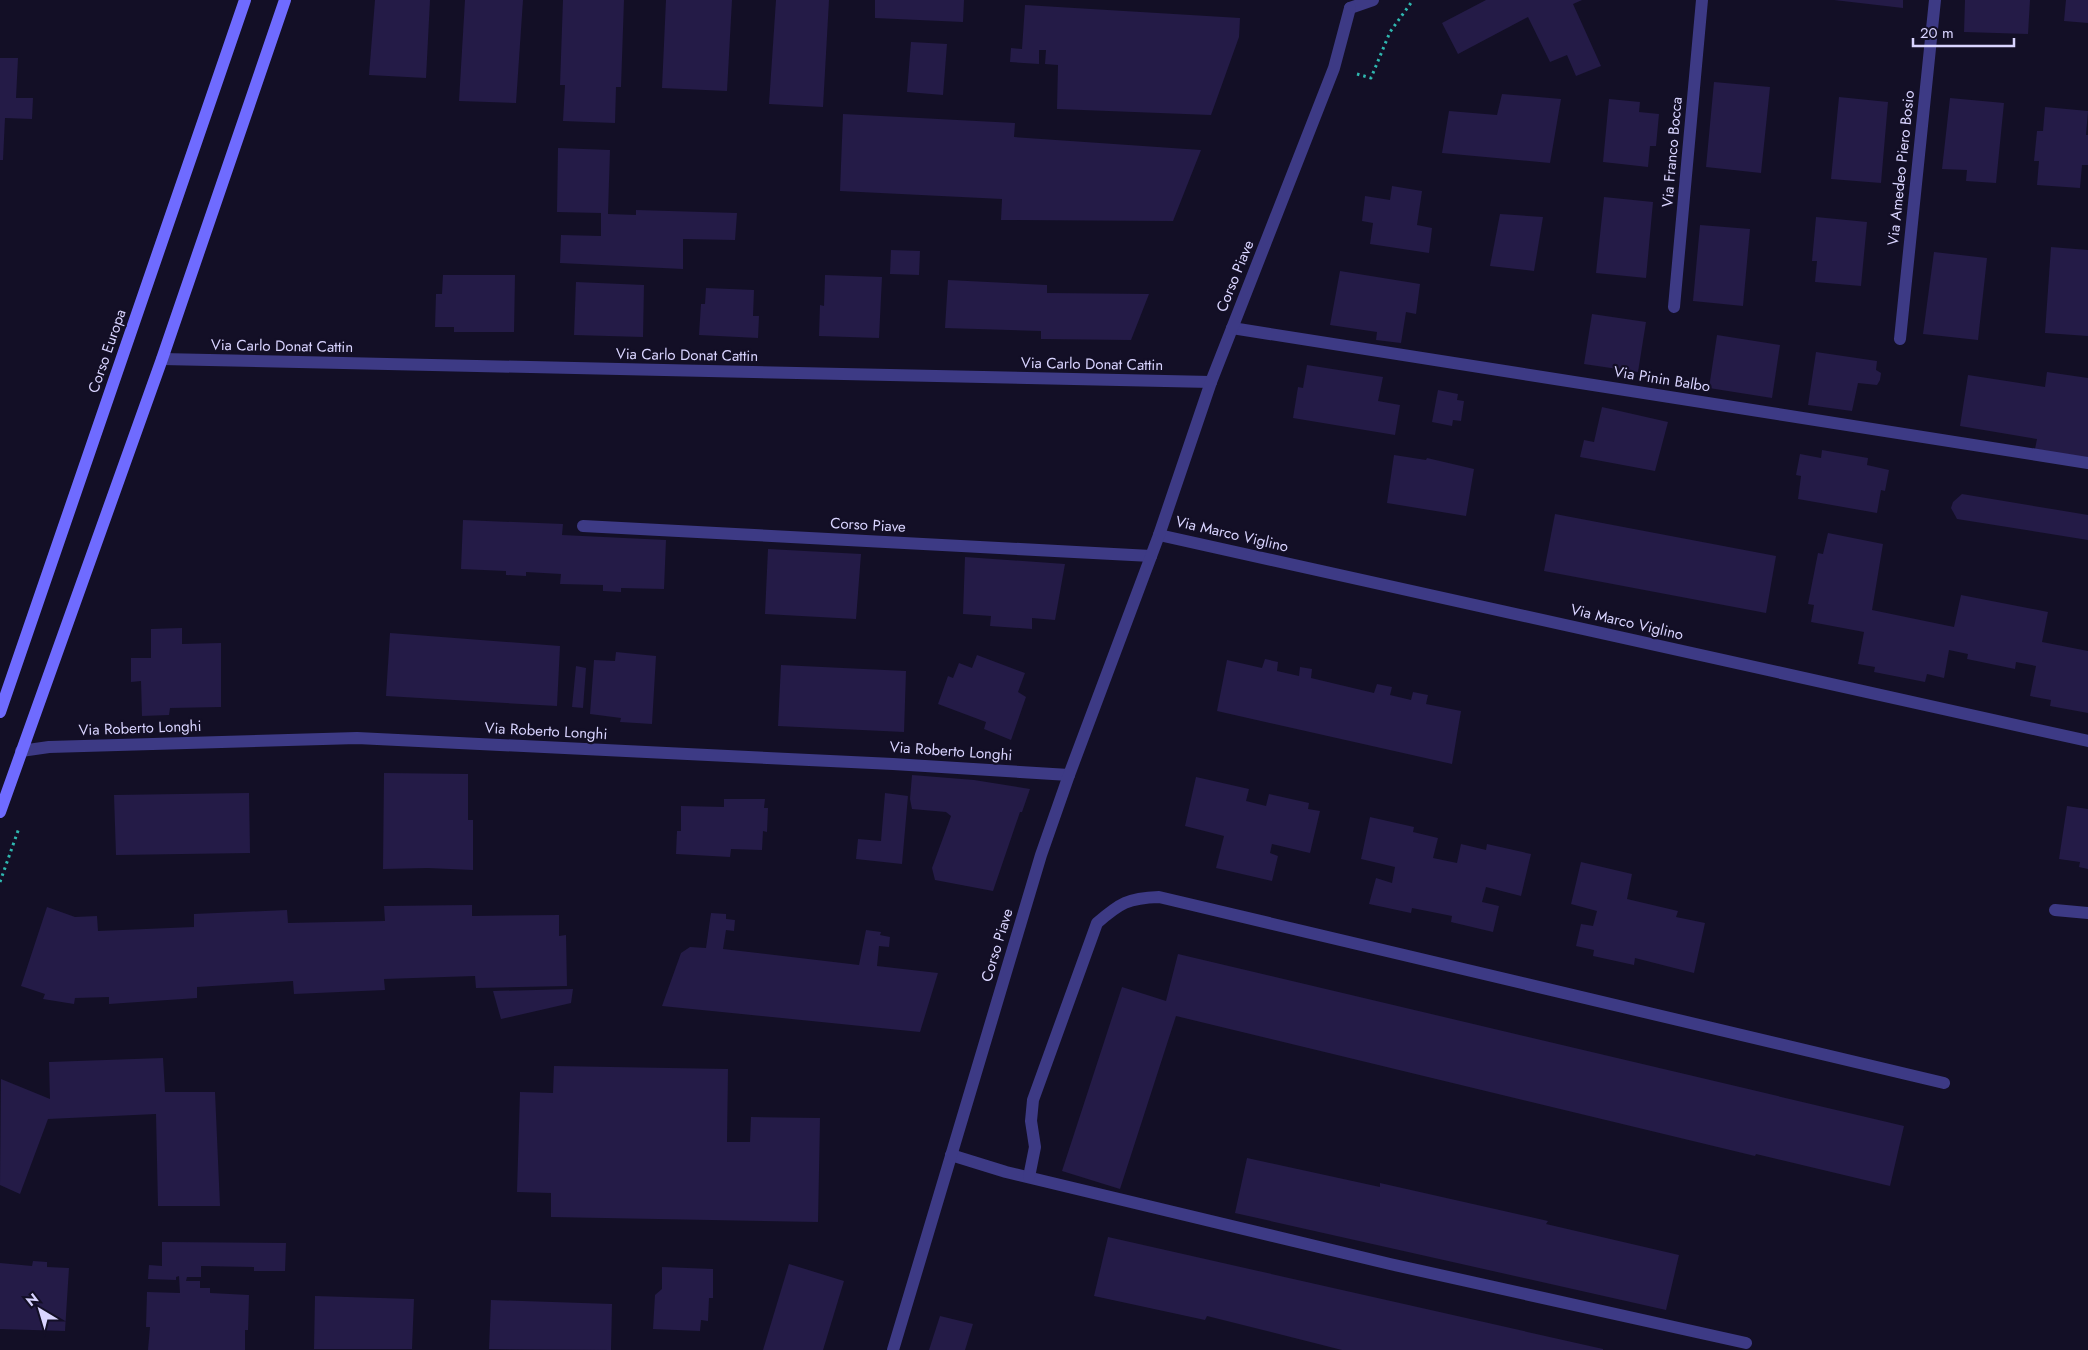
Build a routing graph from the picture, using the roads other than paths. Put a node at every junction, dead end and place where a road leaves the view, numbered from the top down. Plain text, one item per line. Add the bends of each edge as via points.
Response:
1 (245, 0) edge
2 (285, 0) edge
3 (1373, 0) edge
4 (1702, 0) edge
5 (1936, 0) edge
6 (1345, 4) edge
7 (1674, 307) dead end
8 (1232, 328) junction
9 (1900, 339) dead end
10 (162, 358) junction
11 (1211, 382) junction
12 (2088, 463) edge
13 (583, 526) dead end
14 (1159, 535) junction
15 (1151, 556) junction
16 (0, 712) edge
17 (2088, 741) edge
18 (22, 750) junction
19 (1069, 774) junction
20 (0, 812) edge
21 (2055, 910) dead end
22 (2088, 913) edge
23 (1944, 1084) dead end
24 (951, 1155) junction
25 (1029, 1177) junction
26 (1746, 1344) dead end
27 (892, 1350) edge

1 - 16 main road, Corso Europa
2 - 10 main road
3 - 6 street, Corso Piave
4 - 7 street, Via Franco Bocca
5 - 9 street, Via Amedeo Piero Bosio
6 - 8 street, Corso Piave via 1334,68
8 - 11 street, Corso Piave
8 - 12 street, Via Pinin Balbo
10 - 11 street, Via Carlo Donat Cattin
10 - 18 main road
11 - 14 street, Corso Piave
13 - 15 street, Corso Piave
14 - 15 street, Corso Piave
14 - 17 street, Via Marco Viglino
15 - 19 street, Corso Piave
18 - 19 street, Via Roberto Longhi via 357,738
18 - 20 main road
19 - 24 street, Corso Piave via 1041,855
21 - 22 street
23 - 25 street via 1159,898 1138,898 1116,906 1097,923 1032,1100 1035,1147
24 - 25 street
24 - 27 street, Corso Piave
25 - 26 street via 1390,1264

